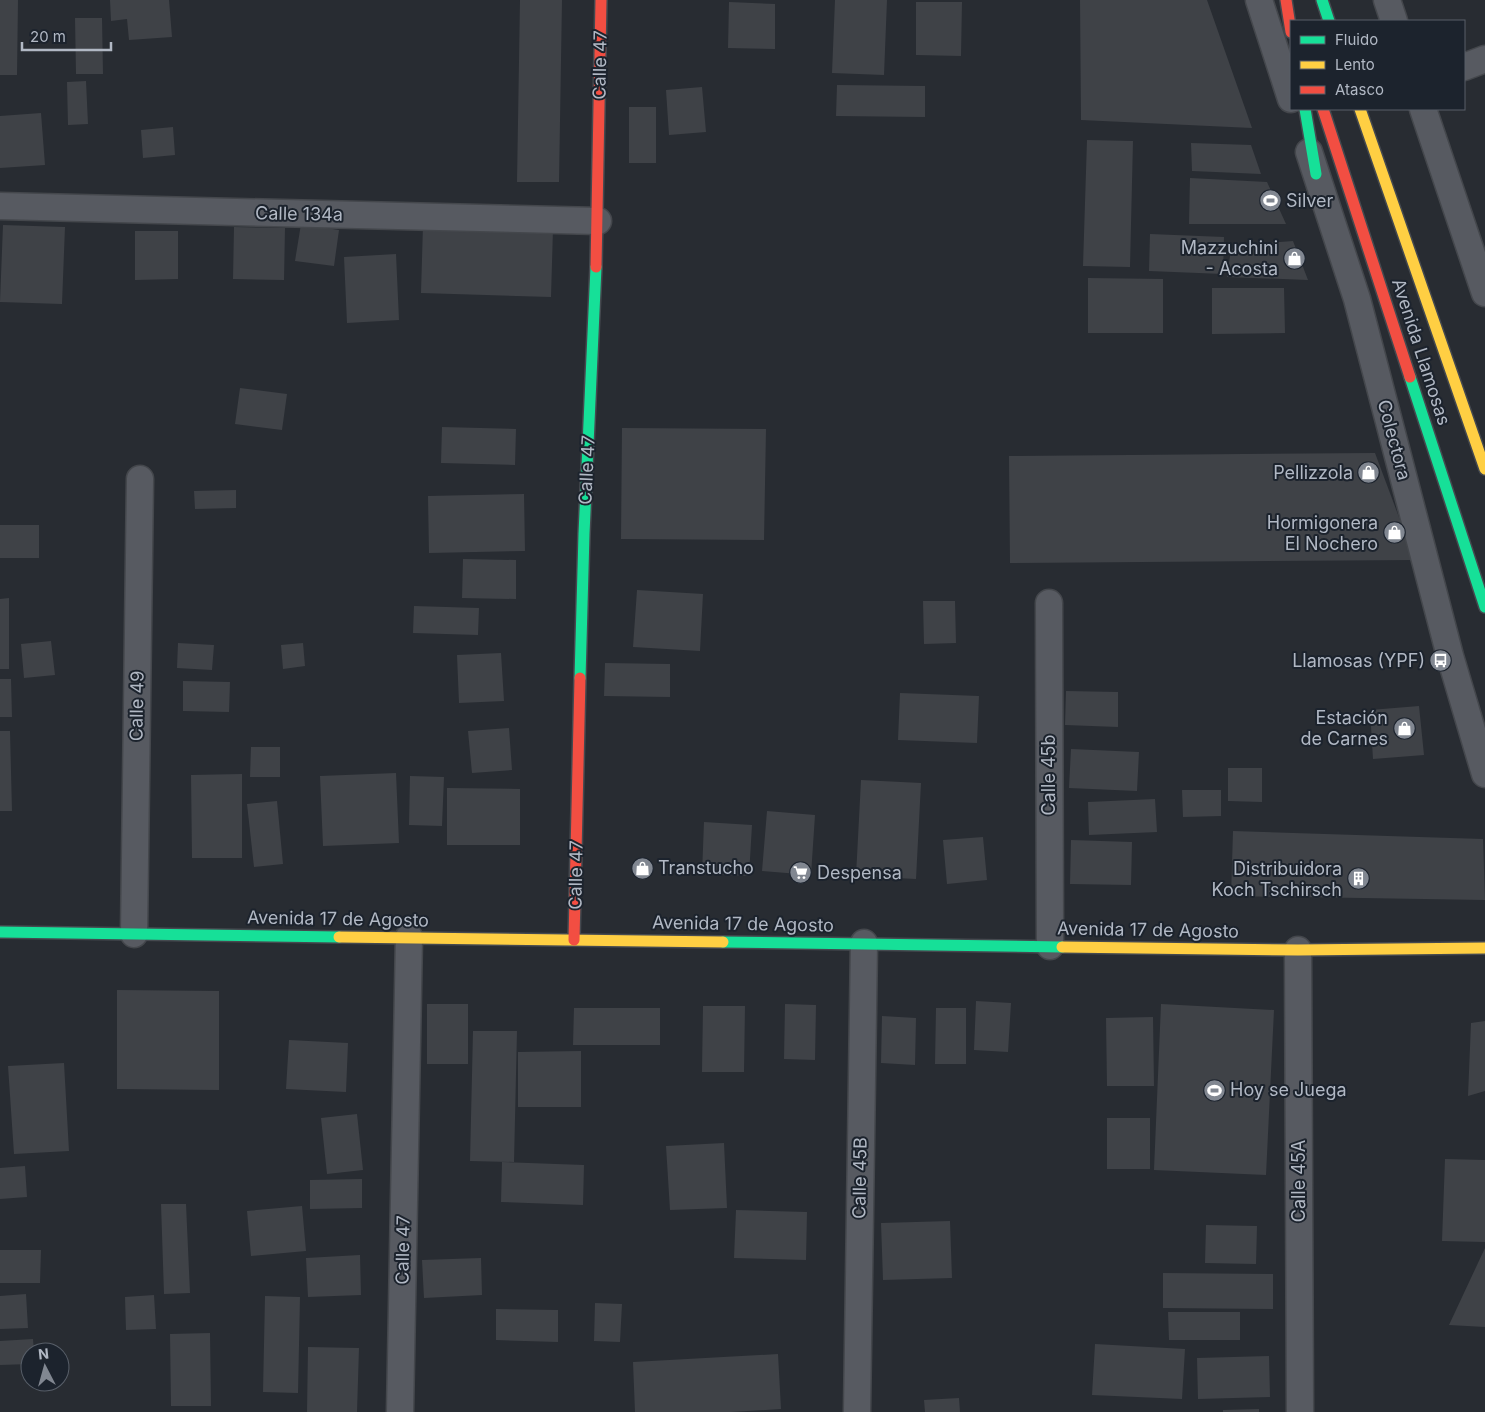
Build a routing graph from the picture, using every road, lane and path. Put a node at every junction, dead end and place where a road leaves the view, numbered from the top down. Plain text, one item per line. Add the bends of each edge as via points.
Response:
1 (600, 0) edge
2 (1259, 0) edge
3 (1287, 0) edge
4 (1322, 0) edge
5 (1387, 0) edge
6 (1294, 20) edge
7 (1329, 20) edge
8 (1394, 20) edge
9 (1290, 24) edge
10 (1485, 60) edge
11 (1465, 67) edge
12 (1290, 96) edge
13 (1294, 110) edge
14 (1304, 110) edge
15 (1323, 110) edge
16 (1360, 110) edge
17 (1423, 110) edge
18 (1316, 174) junction
19 (0, 206) edge
20 (598, 221) junction
21 (1485, 293) edge
22 (1485, 451) edge
23 (1484, 468) edge
24 (140, 479) dead end
25 (1049, 603) dead end
26 (1485, 607) edge
27 (1485, 774) edge
28 (0, 932) edge
29 (134, 934) junction
30 (409, 937) junction
31 (574, 940) junction
32 (864, 943) junction
33 (1050, 946) junction
34 (1485, 948) edge
35 (1298, 950) junction
36 (400, 1412) edge
37 (857, 1412) edge
38 (1300, 1412) edge

1 - 20 main road, Calle 47
2 - 12 street
3 - 6 main road
3 - 9 main road
4 - 7 main road
5 - 8 street
10 - 11 street
13 - 18 street, Colectora
14 - 18 main road
15 - 26 main road, Avenida Llamosas
16 - 23 main road, Avenida Llamosas
17 - 21 street
18 - 27 street, Colectora via 1357,299
19 - 20 street, Calle 134a
20 - 31 main road, Calle 47 via 584,534
22 - 23 main road
24 - 29 street, Calle 49
25 - 33 street, Calle 45b
28 - 29 main road, Avenida 17 de Agosto
29 - 30 main road, Avenida 17 de Agosto
30 - 31 main road, Avenida 17 de Agosto
30 - 36 street, Calle 47
31 - 32 main road, Avenida 17 de Agosto
32 - 33 main road, Avenida 17 de Agosto
32 - 37 street, Calle 45B
33 - 35 main road, Avenida 17 de Agosto
34 - 35 main road, Avenida 17 de Agosto
35 - 38 street, Calle 45A

